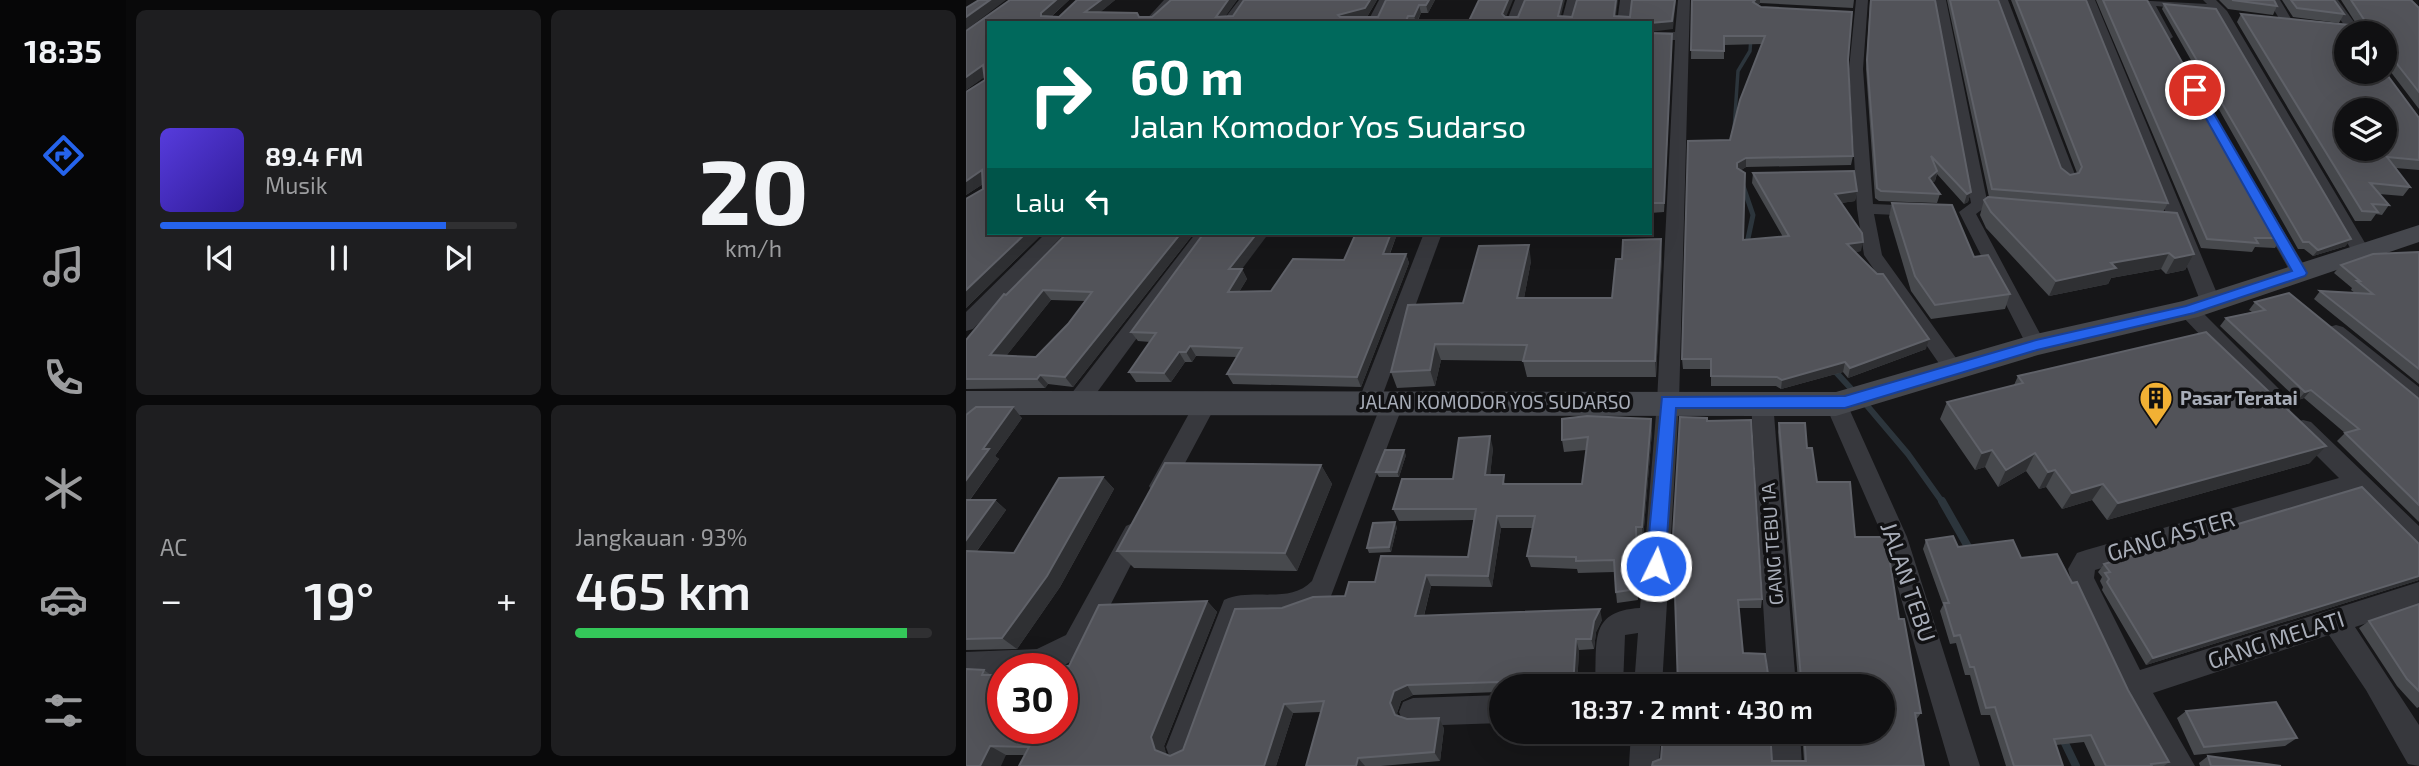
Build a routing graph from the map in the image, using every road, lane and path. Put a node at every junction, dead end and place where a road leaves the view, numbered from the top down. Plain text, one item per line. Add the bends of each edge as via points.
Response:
1 (1171, 0) edge
2 (1245, 0) edge
3 (1385, 0) edge
4 (1521, 0) edge
5 (1573, 0) edge
6 (1626, 0) edge
7 (1684, 0) edge
8 (1940, 0) edge
9 (2001, 0) edge
10 (2090, 0) edge
11 (2274, 0) edge
12 (2332, 0) edge
13 (2141, 1) edge
14 (1857, 10) edge
15 (2221, 10) edge
16 (1151, 21) edge
17 (1229, 21) edge
18 (1370, 21) edge
19 (1513, 21) edge
20 (1568, 21) edge
21 (1623, 21) edge
22 (2344, 21) edge
23 (2288, 22) edge
24 (1652, 36) edge
25 (1681, 36) junction
26 (2174, 49) edge
27 (2068, 177) edge
28 (2258, 201) edge
29 (1865, 209) junction
30 (1967, 209) junction
31 (2153, 219) edge
32 (2177, 221) junction
33 (2419, 233) edge
34 (1054, 235) edge
35 (1203, 235) edge
36 (1432, 235) edge
37 (2362, 253) junction
38 (2290, 285) junction
39 (2200, 306) junction
40 (2316, 316) edge
41 (966, 324) edge
42 (2036, 345) junction
43 (1954, 370) junction
44 (2419, 399) edge
45 (1381, 402) junction
46 (1668, 402) junction
47 (1762, 402) junction
48 (1840, 403) junction
49 (1076, 404) junction
50 (1205, 405) junction
51 (971, 410) edge
52 (2357, 482) junction
53 (2419, 542) edge
54 (2419, 594) edge
55 (1651, 620) junction
56 (2335, 621) junction
57 (966, 665) edge
58 (1610, 674) edge
59 (1649, 674) edge
60 (1781, 674) edge
61 (2133, 686) junction
62 (1489, 709) edge
63 (1413, 712) dead end
64 (1645, 744) edge
65 (1786, 744) edge
66 (1181, 747) edge
67 (2419, 753) edge
68 (1644, 766) edge
69 (1787, 766) edge
70 (1965, 766) edge
71 (2180, 766) edge

1 - 16 street
2 - 17 street
3 - 18 street
4 - 19 street
5 - 20 street
6 - 21 street
7 - 25 street
8 - 30 street
9 - 27 street
10 - 32 street
11 - 23 street
12 - 22 street
13 - 15 street
13 - 26 street
14 - 29 street via 1856,173
15 - 37 street
24 - 25 street
25 - 46 street
28 - 38 street
29 - 30 street
29 - 43 street via 1873,255
30 - 42 street
31 - 32 street
32 - 39 street
33 - 37 street, JALAN KOMODOR YOS SUDARSO
34 - 41 street
35 - 49 street
36 - 45 street
37 - 38 street, JALAN KOMODOR YOS SUDARSO
38 - 39 street, JALAN KOMODOR YOS SUDARSO
39 - 42 street, JALAN KOMODOR YOS SUDARSO
39 - 52 street
40 - 44 street
42 - 43 street, JALAN KOMODOR YOS SUDARSO
43 - 48 street, JALAN KOMODOR YOS SUDARSO
45 - 46 street, JALAN KOMODOR YOS SUDARSO
45 - 50 street, JALAN KOMODOR YOS SUDARSO
45 - 66 street via 1318,595 1298,604 1233,609
46 - 47 street, JALAN KOMODOR YOS SUDARSO
46 - 55 street
47 - 48 street, JALAN KOMODOR YOS SUDARSO
47 - 60 street, GANG TEBU 1A
48 - 70 street, JALAN TEBU via 1895,537
49 - 50 street, JALAN KOMODOR YOS SUDARSO
49 - 51 street, JALAN KOMODOR YOS SUDARSO
50 - 57 street via 1076,644 1042,664
52 - 53 street
52 - 61 street, GANG ASTER via 2086,561 2081,578
54 - 56 street, GANG MELATI
55 - 58 street via 1619,622 1612,631
55 - 59 street
56 - 61 street, GANG MELATI
56 - 67 street
61 - 71 street, GANG ASTER
62 - 63 street
64 - 68 street
65 - 69 street

